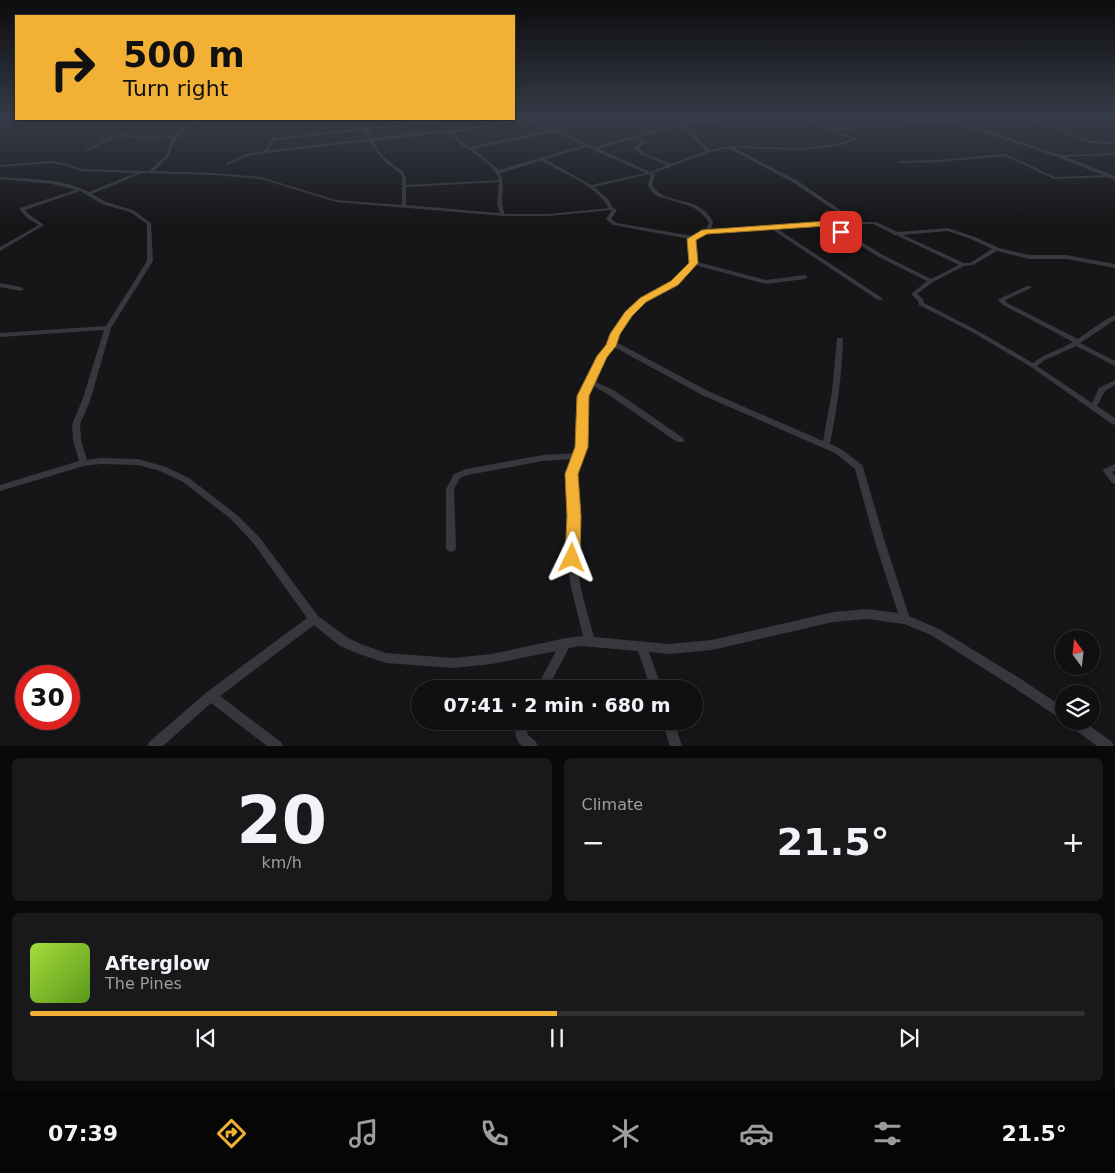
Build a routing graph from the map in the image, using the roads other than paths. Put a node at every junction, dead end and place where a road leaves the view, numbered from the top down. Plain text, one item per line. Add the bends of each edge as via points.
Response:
1 (169, 153) edge
2 (260, 153) edge
3 (377, 153) edge
4 (476, 153) edge
5 (562, 153) edge
6 (603, 153) edge
7 (642, 153) edge
8 (702, 153) edge
9 (740, 153) edge
10 (1051, 153) edge
11 (1115, 154) edge
12 (1060, 156) junction
13 (541, 159) junction
14 (900, 162) dead end
15 (227, 164) dead end
16 (670, 165) junction
17 (0, 166) edge
18 (142, 172) junction
19 (150, 172) junction
20 (498, 172) junction
21 (650, 173) junction
22 (1112, 177) edge
23 (0, 178) edge
24 (500, 181) junction
25 (404, 186) junction
26 (590, 186) junction
27 (80, 190) junction
28 (90, 193) junction
29 (404, 206) junction
30 (611, 208) junction
31 (503, 215) junction
32 (828, 223) junction
33 (859, 224) junction
34 (772, 228) junction
35 (705, 231) junction
36 (895, 234) junction
37 (693, 238) junction
38 (0, 249) edge
39 (997, 249) junction
40 (694, 263) junction
41 (963, 265) junction
42 (1115, 266) edge
43 (805, 277) dead end
44 (931, 281) junction
45 (0, 285) edge
46 (1029, 287) dead end
47 (21, 289) dead end
48 (880, 299) dead end
49 (1115, 317) edge
50 (108, 328) junction
51 (0, 335) edge
52 (840, 338) dead end
53 (612, 343) junction
54 (1077, 343) junction
55 (1115, 364) edge
56 (1033, 366) junction
57 (589, 381) junction
58 (1115, 382) edge
59 (1094, 406) junction
60 (1115, 422) edge
61 (680, 440) dead end
62 (826, 445) junction
63 (580, 456) junction
64 (84, 463) junction
65 (1115, 467) edge
66 (1115, 481) edge
67 (0, 488) edge
68 (450, 548) dead end
69 (905, 619) junction
70 (314, 620) junction
71 (590, 642) junction
72 (566, 643) junction
73 (642, 646) junction
74 (546, 680) edge
75 (654, 680) edge
76 (211, 696) junction
77 (1055, 709) edge
78 (520, 730) edge
79 (670, 730) edge
80 (1086, 730) edge
81 (673, 744) edge
82 (153, 746) edge
83 (278, 746) edge
84 (532, 746) edge
85 (1108, 746) edge

1 - 19 street
2 - 15 street
3 - 25 street via 402,172
4 - 20 street
5 - 13 street
6 - 21 street
7 - 16 street
8 - 16 street
9 - 33 street via 803,186
10 - 12 street
11 - 12 street
12 - 22 street
13 - 20 street
13 - 26 street
14 - 22 street via 938,162 1006,155 1054,178
16 - 21 street
17 - 18 street via 43,162 80,170
18 - 19 street
18 - 28 street
19 - 29 street via 262,178 332,200
20 - 24 street
21 - 26 street
21 - 35 street via 654,191 692,204 709,219 711,225
23 - 27 street via 45,182
24 - 25 street
24 - 31 street via 498,205
25 - 29 street
26 - 30 street
27 - 28 street
27 - 38 street via 22,209 42,226
28 - 50 street via 104,203 137,212 149,224 151,231 150,261
29 - 31 street
30 - 31 street
30 - 37 street via 615,210 608,219 615,224
32 - 33 street
32 - 34 street
32 - 44 street
33 - 36 street via 875,224
34 - 35 street
34 - 48 street
35 - 37 street
36 - 39 street via 948,229
36 - 41 street
37 - 40 street
39 - 41 street
39 - 42 street via 1029,257 1066,256
40 - 43 street via 766,282
40 - 53 street via 674,283 633,308
41 - 44 street
44 - 56 street via 914,294 922,305
45 - 47 street
46 - 54 street via 1001,300
49 - 54 street
50 - 51 street
50 - 64 street via 76,424
52 - 62 street via 833,412
53 - 57 street
53 - 62 street via 707,394
54 - 55 street
54 - 56 street via 1042,358
56 - 59 street
57 - 61 street
57 - 63 street via 583,396
58 - 59 street via 1102,390
59 - 60 street
62 - 69 street via 858,467
63 - 68 street via 543,458 457,476 450,489
63 - 71 street via 572,474 572,558
64 - 67 street
64 - 70 street via 138,462 186,480 234,517 257,541
65 - 66 street via 1107,471
69 - 73 street via 867,614 833,617 712,645 669,649
69 - 77 street via 935,632
70 - 72 street via 358,649 386,658 426,663 492,659
70 - 76 street
71 - 72 street
71 - 73 street
72 - 74 street
73 - 75 street
76 - 82 street
76 - 83 street
78 - 84 street via 523,740
79 - 81 street
80 - 85 street

